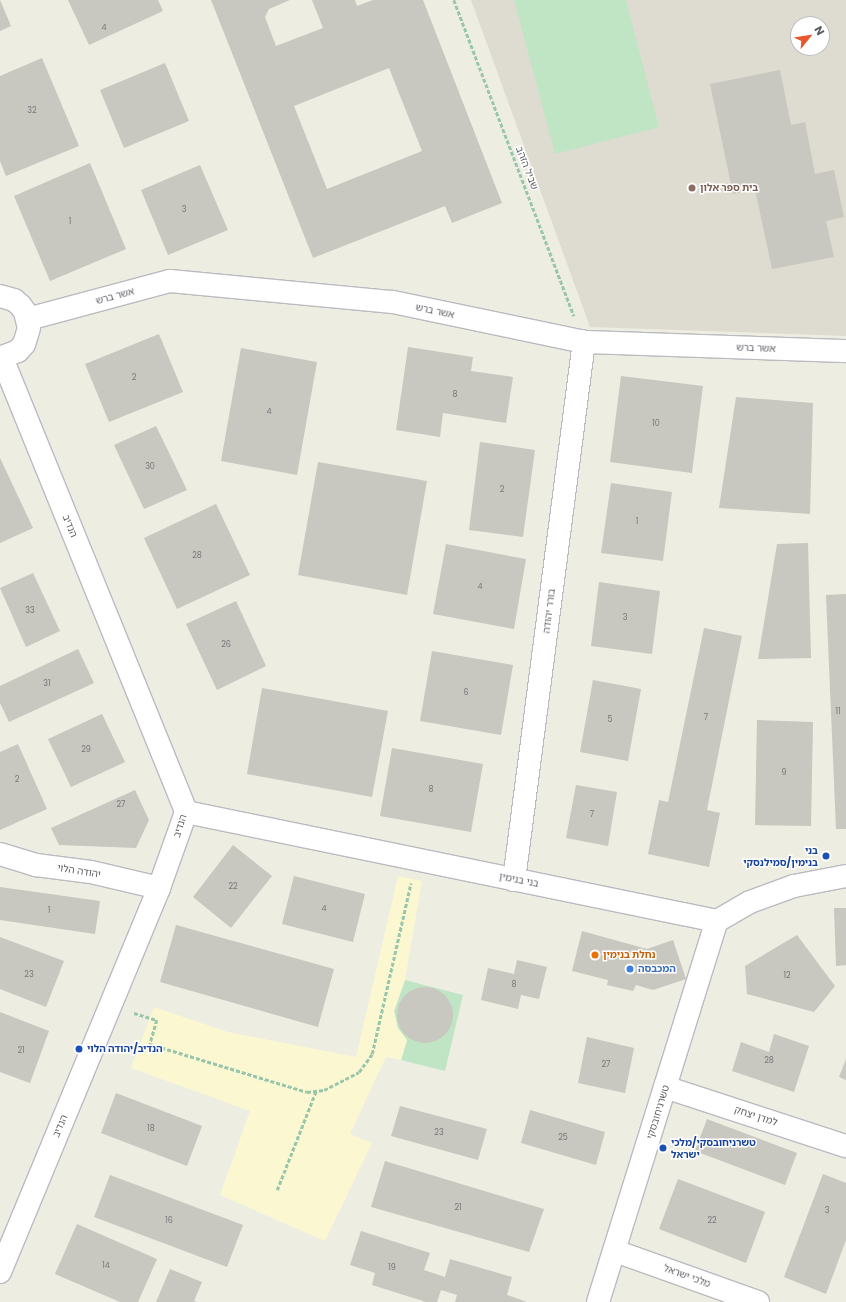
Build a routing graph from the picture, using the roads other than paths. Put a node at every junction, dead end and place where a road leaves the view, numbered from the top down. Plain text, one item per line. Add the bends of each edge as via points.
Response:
1 (0, 296) edge
2 (28, 319) junction
3 (584, 342) junction
4 (846, 351) edge
5 (1, 358) edge
6 (186, 812) junction
7 (0, 854) edge
8 (846, 876) edge
9 (514, 880) junction
10 (159, 888) junction
11 (717, 921) junction
12 (665, 1087) junction
13 (846, 1146) edge
14 (615, 1251) junction
15 (0, 1272) edge
16 (598, 1302) edge
17 (758, 1302) edge

1 - 2 street via 14,300
2 - 3 street, אשר ברש via 170,281 393,302
2 - 5 street via 28,332 24,344 18,351
3 - 4 street, אשר ברש
3 - 9 street, בורר יהודה
5 - 6 street, הנדיב
6 - 9 street, בני בנימין
6 - 10 street, הנדיב
7 - 10 street, יהודה הלוי via 36,865 91,872
8 - 11 street via 780,891 750,902
9 - 11 street, בני בנימין
10 - 15 street, הנדיב
11 - 12 street, טשרניחובסקי
12 - 13 street, למדן יצחק
12 - 14 street, טשרניחובסקי
14 - 16 street, טשרניחובסקי
14 - 17 street, מלכי ישראל

